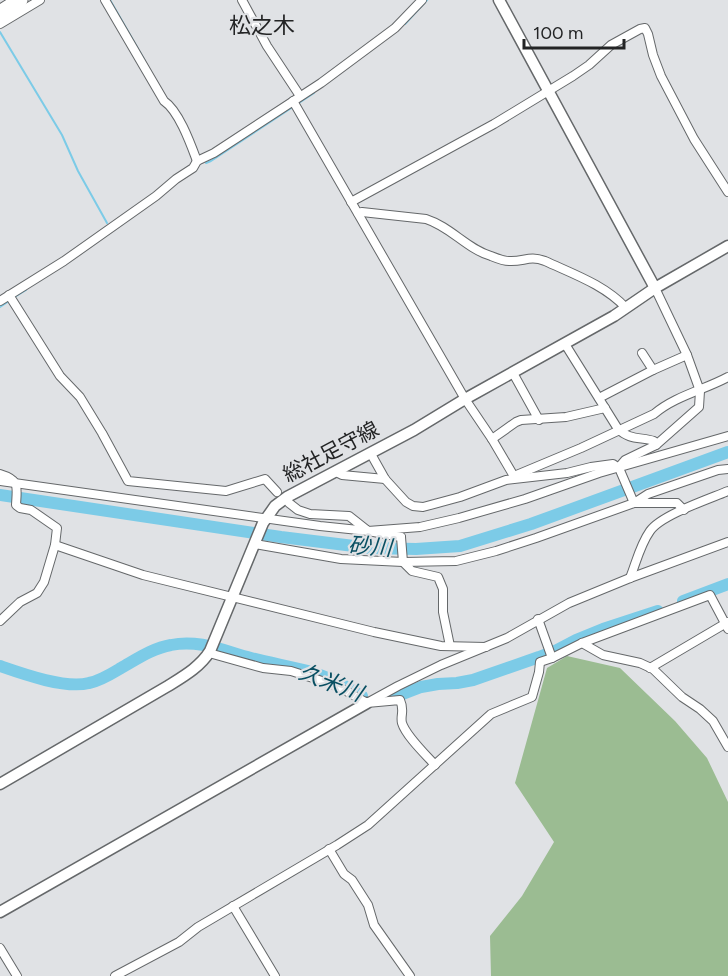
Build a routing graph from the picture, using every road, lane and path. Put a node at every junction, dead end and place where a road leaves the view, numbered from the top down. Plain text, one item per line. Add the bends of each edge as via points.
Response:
1 (20, 0) edge
2 (40, 0) edge
3 (105, 0) edge
4 (242, 0) edge
5 (422, 0) edge
6 (500, 0) edge
7 (0, 13) edge
8 (0, 24) edge
9 (548, 90) junction
10 (296, 99) junction
11 (197, 161) junction
12 (728, 192) edge
13 (351, 202) junction
14 (358, 213) junction
15 (728, 246) edge
16 (655, 288) junction
17 (10, 298) junction
18 (0, 301) edge
19 (626, 308) junction
20 (565, 344) junction
21 (642, 353) dead end
22 (687, 355) junction
23 (653, 370) junction
24 (513, 373) junction
25 (728, 377) edge
26 (700, 390) junction
27 (599, 398) junction
28 (465, 399) junction
29 (605, 408) junction
30 (539, 420) junction
31 (618, 429) junction
32 (728, 436) edge
33 (492, 439) junction
34 (656, 445) junction
35 (371, 454) junction
36 (619, 468) junction
37 (728, 469) edge
38 (336, 472) junction
39 (0, 474) edge
40 (514, 477) junction
41 (385, 479) junction
42 (0, 481) edge
43 (17, 488) junction
44 (728, 491) edge
45 (277, 492) dead end
46 (289, 503) dead end
47 (634, 503) junction
48 (684, 510) junction
49 (265, 521) junction
50 (413, 527) junction
51 (368, 531) junction
52 (401, 537) junction
53 (256, 542) junction
54 (728, 542) edge
55 (55, 545) junction
56 (403, 561) junction
57 (630, 578) junction
58 (233, 597) junction
59 (538, 619) junction
60 (0, 621) edge
61 (727, 625) edge
62 (582, 643) junction
63 (446, 646) junction
64 (486, 647) junction
65 (211, 649) junction
66 (551, 655) junction
67 (441, 665) junction
68 (650, 668) junction
69 (370, 701) junction
70 (728, 747) edge
71 (435, 765) junction
72 (0, 784) edge
73 (329, 849) junction
74 (233, 906) junction
75 (0, 912) edge
76 (0, 948) edge
77 (17, 976) edge
78 (115, 976) edge
79 (275, 976) edge
80 (410, 976) edge

1 - 7 highway
2 - 8 street
3 - 11 street via 182,126
4 - 10 street
5 - 10 street via 395,27
6 - 9 main road
9 - 12 street via 589,65 611,45 645,28 661,76
9 - 13 street
9 - 16 main road
10 - 11 street
10 - 13 street
11 - 17 street via 134,212
13 - 14 street
14 - 19 street via 426,219 489,256 509,261 537,258 605,290
14 - 28 street
15 - 16 main road, 総社足守線
16 - 19 main road, 総社足守線
16 - 22 street
17 - 18 street
17 - 45 street via 60,376 80,397 128,481 226,492 265,478
19 - 20 main road, 総社足守線
20 - 24 main road, 総社足守線
20 - 27 street
21 - 23 street
22 - 23 street
22 - 26 street
23 - 27 street
24 - 28 main road, 総社足守線
24 - 30 street
25 - 26 street
26 - 31 street
26 - 34 street via 699,407
27 - 29 street
28 - 33 street
28 - 35 main road, 総社足守線
29 - 30 street
29 - 31 street
30 - 33 street via 516,422
31 - 34 street
31 - 40 street
32 - 36 street
33 - 40 street
34 - 36 street via 625,460
35 - 38 main road, 総社足守線
35 - 41 street
36 - 40 street via 613,464
36 - 47 street
36 - 50 street via 459,518
37 - 47 street via 648,494
38 - 41 street
38 - 49 main road, 総社足守線 via 287,497
39 - 43 street via 16,481
40 - 41 street via 423,507 406,502
42 - 43 street
43 - 49 street via 150,501
43 - 55 street via 16,505 57,528
44 - 48 street
46 - 51 street via 310,514 349,516
47 - 48 street via 677,503
47 - 56 street via 496,551 456,561
48 - 57 street via 652,528
49 - 51 street
49 - 53 main road, 総社足守線
50 - 51 street
50 - 52 street
51 - 52 street
52 - 56 street
53 - 56 street via 340,559
53 - 58 main road, 総社足守線
54 - 57 street
55 - 58 street via 142,575
55 - 60 street via 47,575 37,593 20,602
56 - 63 street via 412,571 438,577 443,588
57 - 59 street
58 - 63 street
58 - 65 main road, 総社足守線
59 - 64 street
59 - 66 street
61 - 62 street via 710,595
61 - 68 street
62 - 66 street
62 - 68 street via 603,655
63 - 64 street
63 - 67 street
64 - 67 street
65 - 69 street via 263,668 316,679
65 - 72 main road, 総社足守線 via 193,670 168,686
66 - 71 street via 540,662 532,697 491,714
67 - 69 street
68 - 70 street via 714,720
69 - 71 street via 400,700 403,725
69 - 75 main road
71 - 73 street via 368,825
73 - 74 street
73 - 80 street
74 - 78 street via 179,942
74 - 79 street
76 - 77 street

